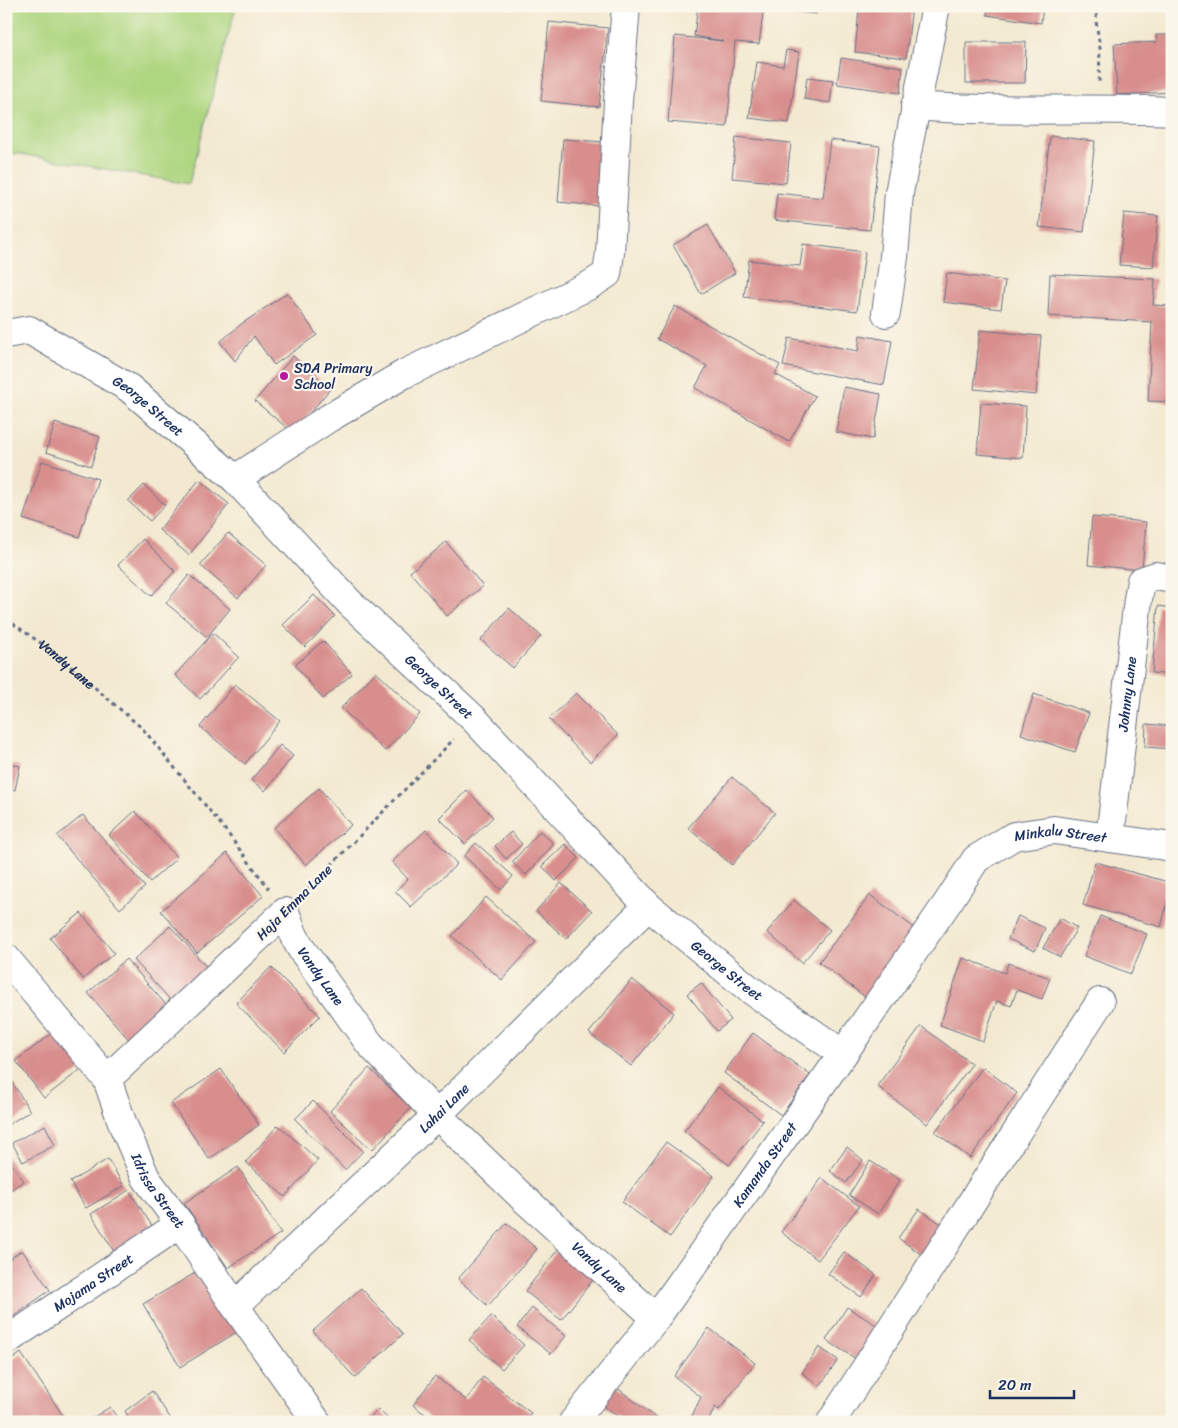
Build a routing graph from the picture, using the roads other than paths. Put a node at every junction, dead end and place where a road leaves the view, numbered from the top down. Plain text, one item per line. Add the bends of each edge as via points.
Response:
1 (626, 6) edge
2 (936, 6) edge
3 (915, 106) junction
4 (1172, 110) edge
5 (886, 313) dead end
6 (18, 332) edge
7 (235, 479) junction
8 (1172, 579) edge
9 (1110, 838) junction
10 (1172, 847) edge
11 (948, 902) joint
12 (648, 906) junction
13 (285, 912) joint
14 (6, 958) edge
15 (1100, 1002) dead end
16 (842, 1054) junction
17 (107, 1079) junction
18 (437, 1115) junction
19 (180, 1224) junction
20 (235, 1306) junction
21 (656, 1318) junction
22 (6, 1341) edge
23 (317, 1422) edge
24 (573, 1422) edge
25 (831, 1422) edge

1 - 7 street via 607,274 590,286 404,374
2 - 3 street
3 - 4 street via 963,110
3 - 5 street via 900,193
6 - 7 street, George Street via 129,388
7 - 12 street, George Street via 350,603 474,719
8 - 9 street, Johnny Lane via 1156,576 1141,581
9 - 10 street, Minkalu Street
9 - 11 street, Minkalu Street via 1054,830 1014,836 976,859
11 - 16 street, Kamanda Street
12 - 16 street, George Street via 748,988
12 - 18 street, Lahai Lane
13 - 17 street, Haja Emma Lane
13 - 18 street, Vandy Lane via 302,950 369,1042
14 - 17 street, Idrissa Street
15 - 25 street
16 - 21 street, Kamanda Street
17 - 19 street, Idrissa Street via 146,1178
18 - 20 street, Lahai Lane
18 - 21 street, Vandy Lane
19 - 20 street, Idrissa Street
19 - 22 street, Mojama Street
20 - 23 street, Idrissa Street
21 - 24 street, Kamanda Street

